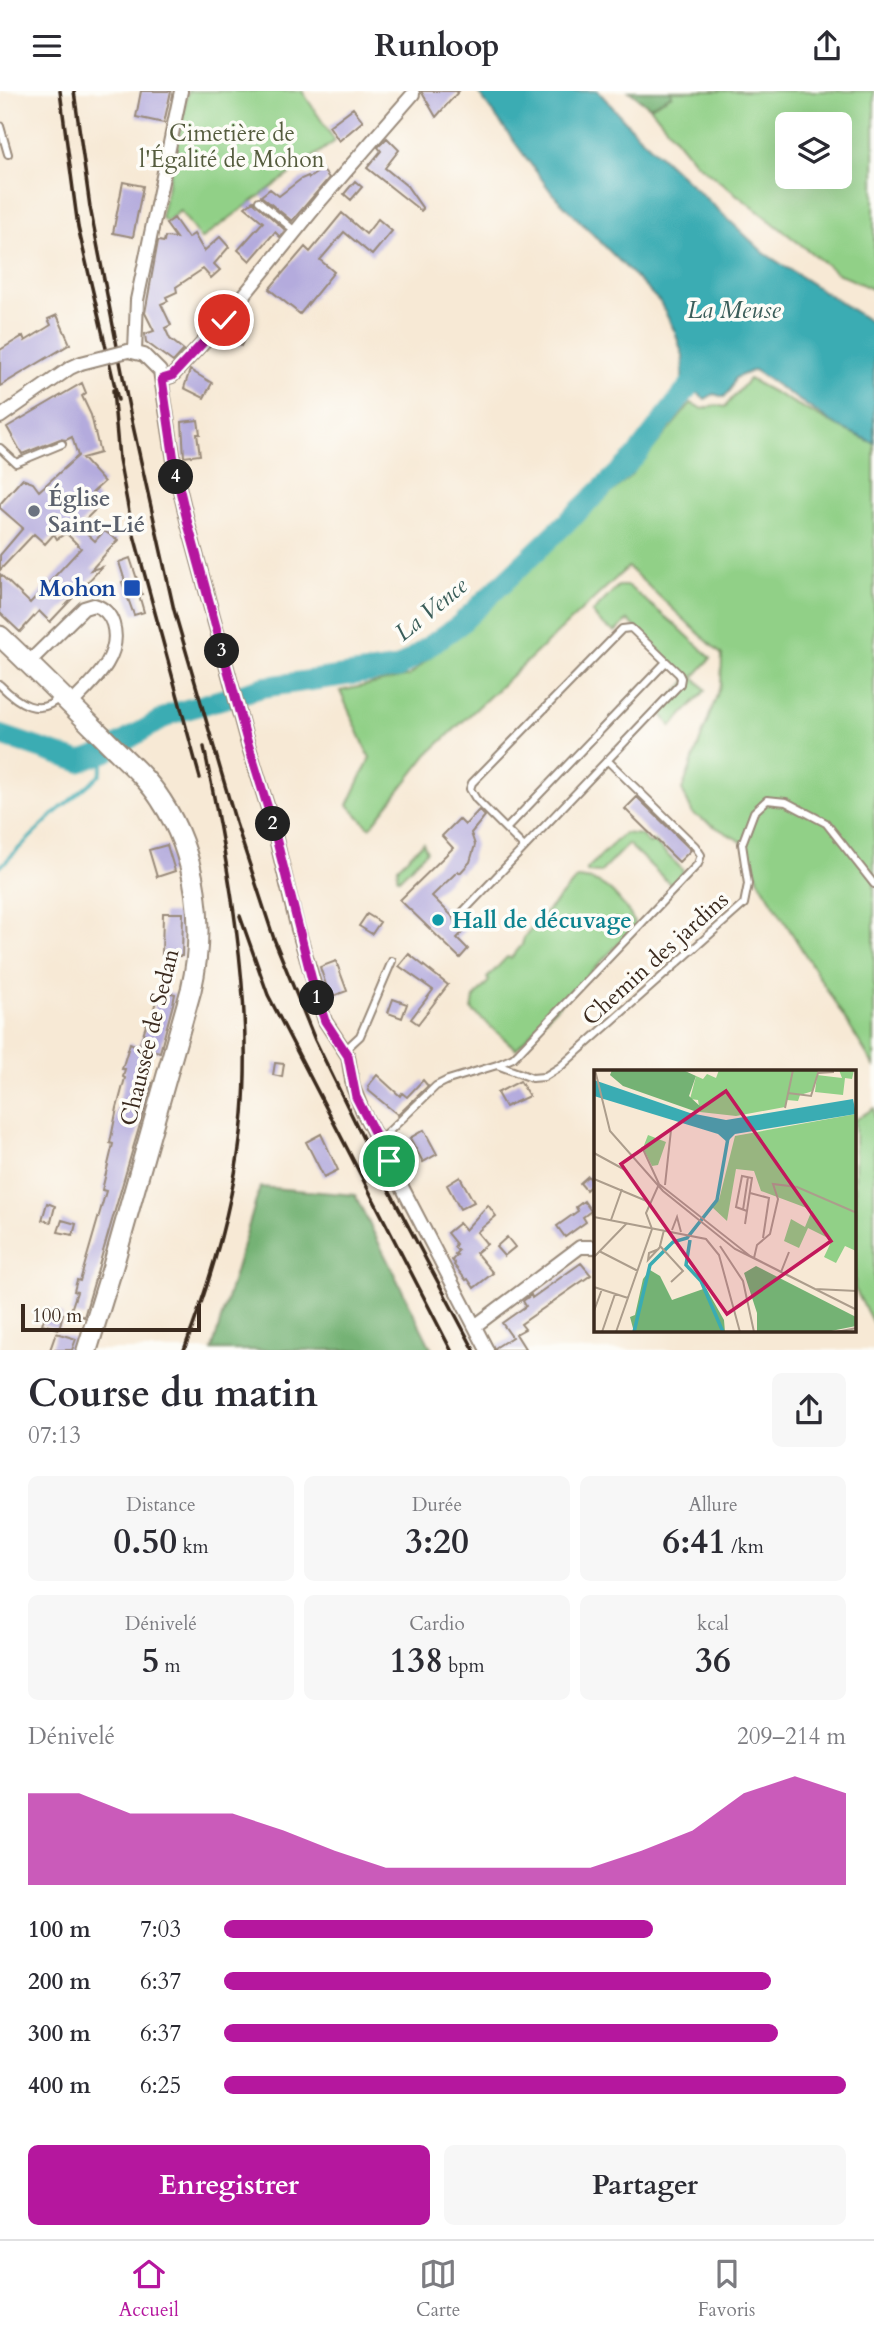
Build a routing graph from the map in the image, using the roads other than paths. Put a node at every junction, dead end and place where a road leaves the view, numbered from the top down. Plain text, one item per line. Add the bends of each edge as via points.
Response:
1 (181, 91) edge
2 (413, 94) dead end
3 (0, 126) edge
4 (8, 154) dead end
5 (258, 201) dead end
6 (295, 231) junction
7 (132, 351) junction
8 (162, 379) junction
9 (2, 411) edge
10 (62, 444) dead end
11 (0, 448) edge
12 (0, 636) edge
13 (666, 662) junction
14 (28, 663) junction
15 (0, 685) edge
16 (65, 700) junction
17 (607, 760) junction
18 (506, 829) junction
19 (524, 847) junction
20 (874, 884) edge
21 (458, 917) dead end
22 (392, 961) dead end
23 (345, 1050) junction
24 (498, 1065) junction
25 (379, 1141) junction
26 (594, 1247) edge
27 (475, 1326) junction
28 (87, 1350) edge
29 (487, 1350) edge

1 - 7 street via 137,300
2 - 6 street
3 - 4 lane
5 - 6 lane
6 - 8 street via 224,320 172,376
7 - 8 street via 152,362
7 - 9 street, bridge via 70,368
8 - 23 street via 176,474 314,988 325,1021
10 - 11 lane via 16,463
12 - 14 main road, Chaussée de Sedan
13 - 17 lane via 681,678 680,684
13 - 18 lane
13 - 18 lane via 631,628 622,629 472,783 476,799
14 - 16 main road, Chaussée de Sedan
14 - 16 street via 83,608 94,605 105,610 114,631 112,654 105,666
15 - 16 lane via 33,707
16 - 28 main road, Chaussée de Sedan via 154,790 177,829 194,891 198,956
17 - 19 lane
17 - 24 lane via 695,846 701,855 698,864 519,1052
18 - 19 lane
19 - 21 lane
20 - 24 lane, Chemin des jardins via 826,823 786,802 767,800 754,812 742,844 748,884 744,904 560,1067 532,1078
22 - 23 lane via 360,1036
23 - 25 street via 356,1097
24 - 25 lane via 436,1086
25 - 27 street
26 - 27 street via 580,1247
27 - 29 street

